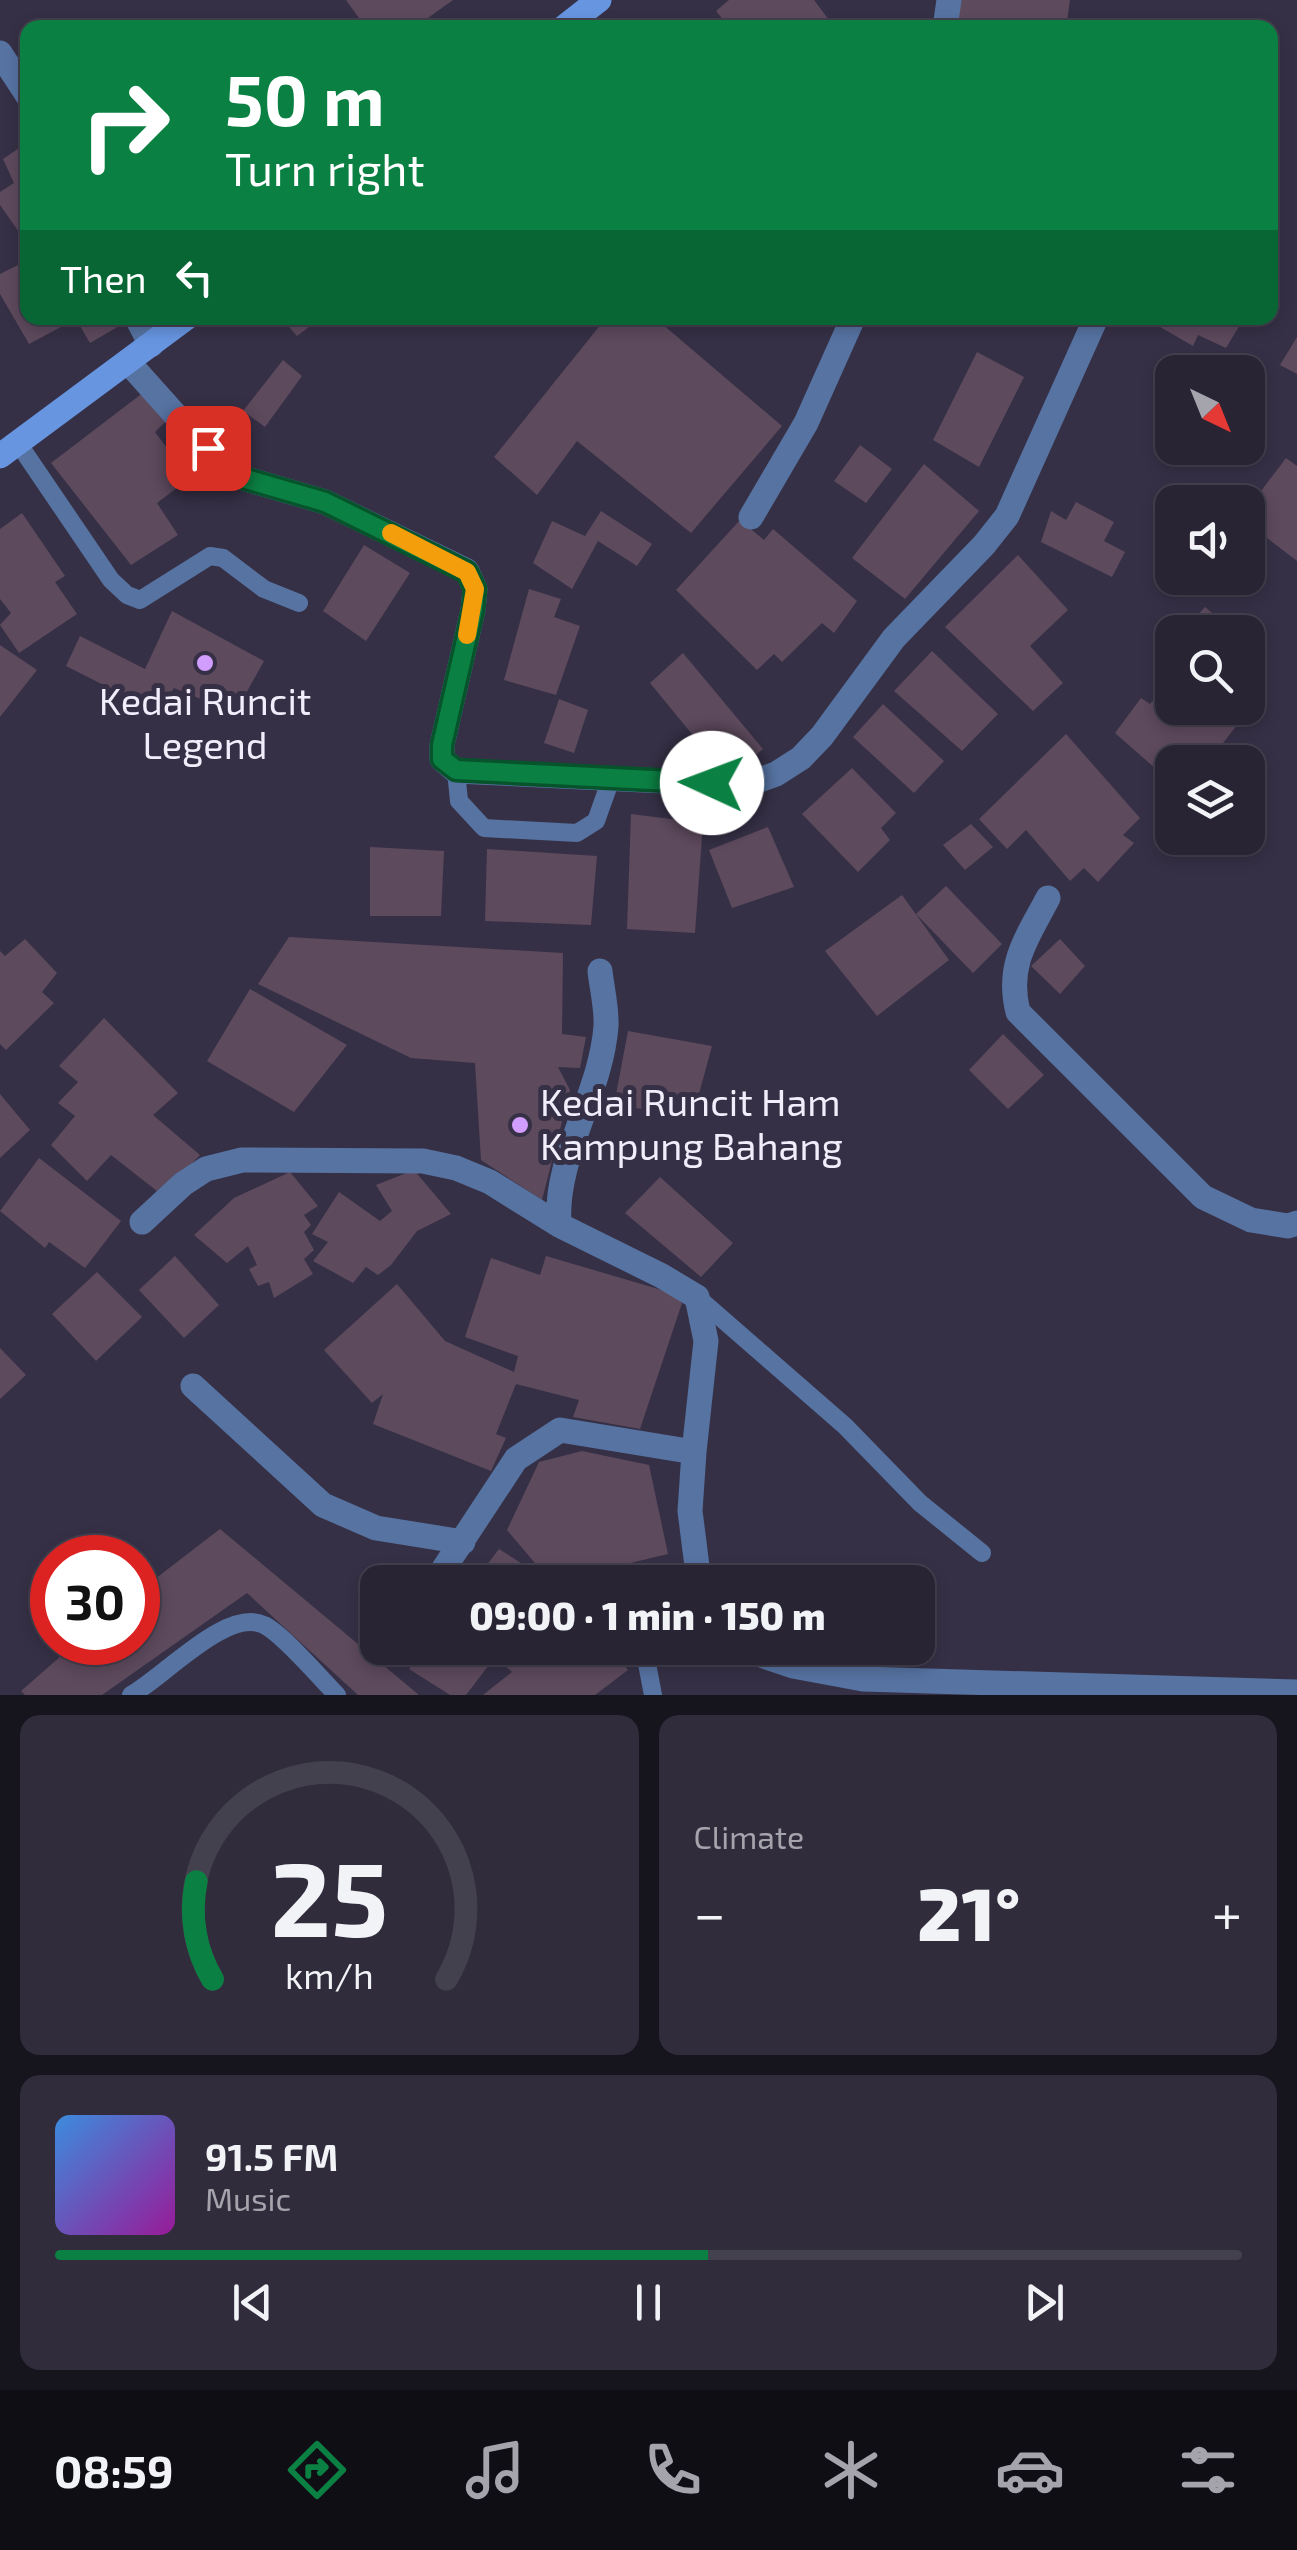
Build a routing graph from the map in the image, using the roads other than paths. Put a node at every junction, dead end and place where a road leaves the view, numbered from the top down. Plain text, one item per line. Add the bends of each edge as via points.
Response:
1 (599, 0) edge
2 (573, 20) edge
3 (0, 53) edge
4 (20, 84) edge
5 (141, 325) edge
6 (177, 325) edge
7 (850, 325) edge
8 (1093, 325) edge
9 (151, 345) junction
10 (128, 362) junction
11 (9, 449) edge
12 (751, 518) dead end
13 (299, 603) dead end
14 (456, 770) junction
15 (610, 779) junction
16 (1048, 898) dead end
17 (600, 972) dead end
18 (142, 1222) dead end
19 (1297, 1222) edge
20 (560, 1225) junction
21 (696, 1297) junction
22 (193, 1386) dead end
23 (694, 1452) junction
24 (463, 1542) junction
25 (982, 1553) dead end
26 (447, 1565) edge
27 (696, 1565) edge
28 (648, 1665) edge
29 (790, 1665) edge
30 (1282, 1693) edge
31 (131, 1695) edge
32 (338, 1695) edge
33 (654, 1695) edge

1 - 2 main road
3 - 4 street
5 - 9 street
6 - 9 main road
7 - 12 street via 806,423
8 - 15 street via 1007,516 894,638 801,758 746,784
9 - 10 main road
10 - 11 main road
10 - 14 street via 246,479 325,502 467,572 475,589 473,610 442,745 442,759
11 - 13 lane via 128,595 140,600 210,556
14 - 15 street
14 - 15 lane via 458,801 484,828 577,833 596,821
16 - 19 street via 1016,960 1012,988 1018,1012 1203,1197 1250,1220
17 - 20 street via 606,1025 597,1076 557,1194
18 - 20 street via 206,1169 242,1160 362,1158 456,1168
20 - 21 street
21 - 23 street via 706,1341
21 - 25 lane
22 - 24 street via 324,1505 376,1528
23 - 24 street via 560,1430 516,1460
23 - 27 street via 690,1511
24 - 26 street
28 - 33 lane
29 - 30 street via 863,1679
31 - 32 lane via 224,1627 244,1620 265,1625

